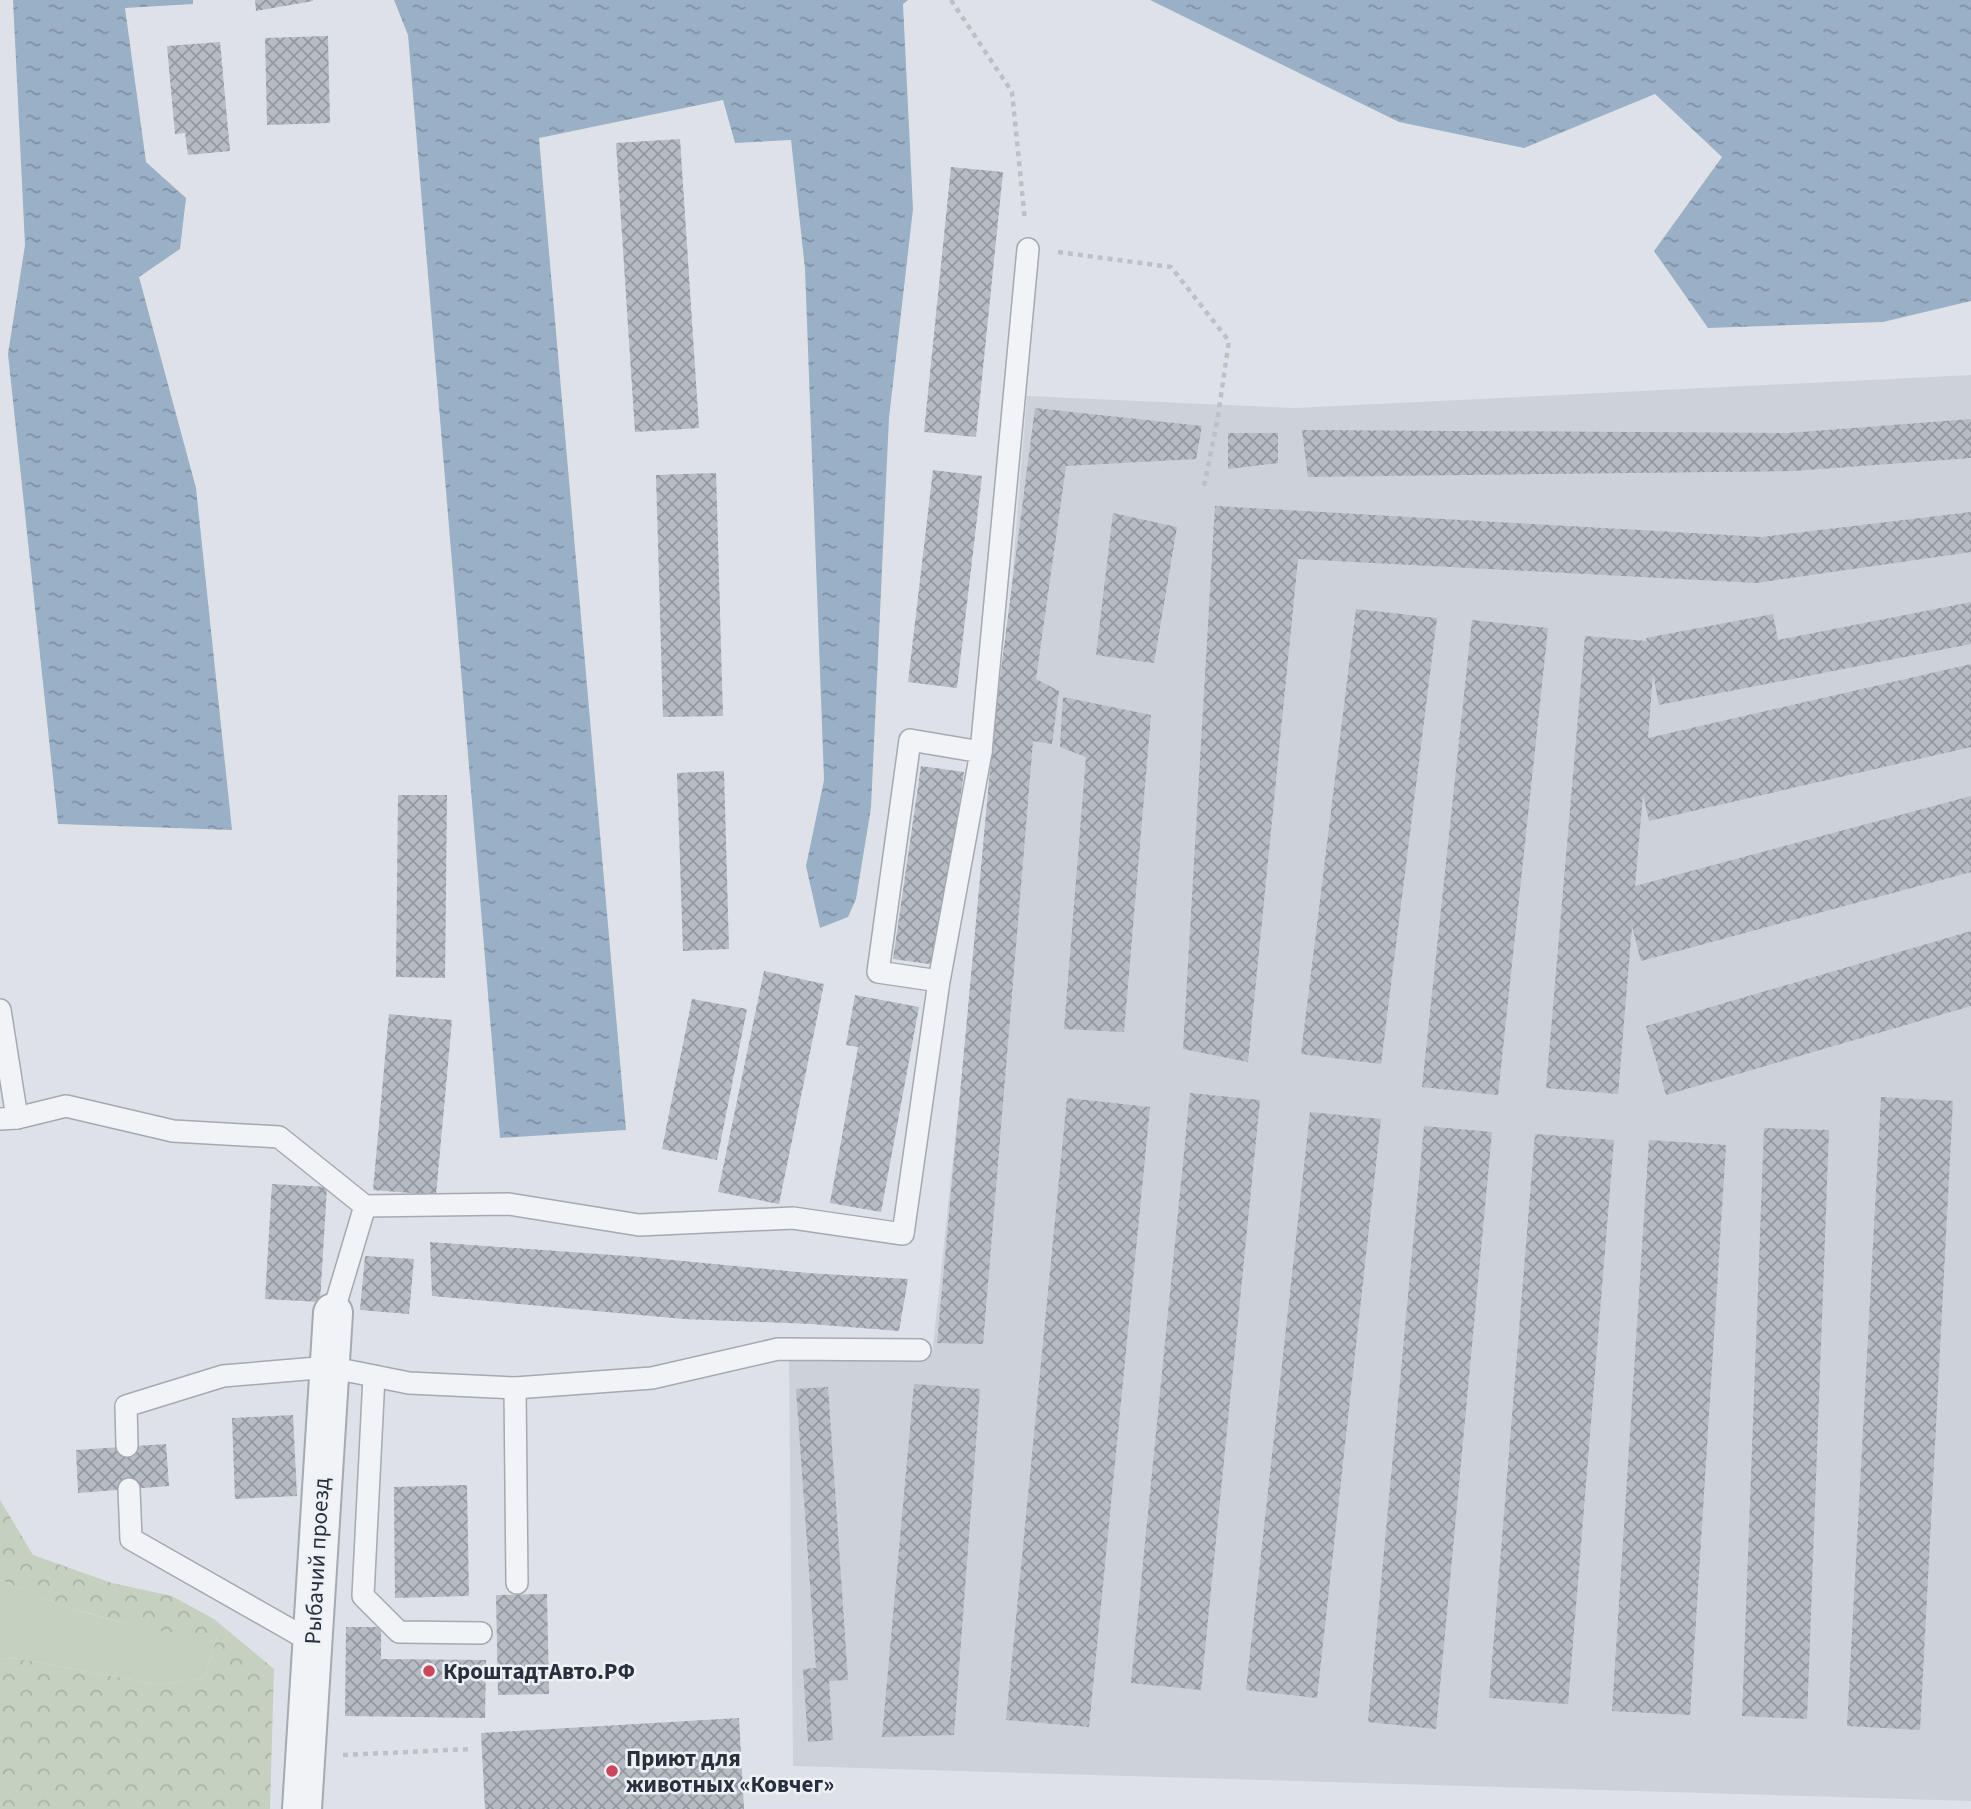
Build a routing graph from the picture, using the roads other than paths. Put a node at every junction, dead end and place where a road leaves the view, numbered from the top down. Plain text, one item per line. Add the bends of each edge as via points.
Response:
1 (1028, 248) road end
2 (981, 752) junction
3 (939, 981) junction
4 (0, 1010) edge
5 (8, 1119) edge
6 (365, 1206) junction
7 (333, 1313) joint
8 (920, 1350) dead end
9 (328, 1367) junction
10 (374, 1376) junction
11 (515, 1388) junction
12 (127, 1446) dead end
13 (129, 1489) dead end
14 (517, 1583) dead end
15 (481, 1633) dead end
16 (312, 1642) junction
17 (302, 1809) edge

1 - 2 lane
2 - 3 lane
2 - 3 lane via 910,740 878,972
3 - 6 lane via 903,1234 793,1218 639,1225 509,1204
4 - 5 lane
5 - 6 lane via 66,1106 173,1131 279,1137
6 - 7 lane
7 - 9 street, Рыбачий проезд
8 - 11 lane via 778,1349 652,1378
9 - 10 lane
9 - 12 lane via 223,1376 126,1406
9 - 16 street, Рыбачий проезд
10 - 11 lane via 410,1383
10 - 15 lane via 363,1596 399,1632
11 - 14 lane
13 - 16 lane via 131,1539
16 - 17 street, Рыбачий проезд

